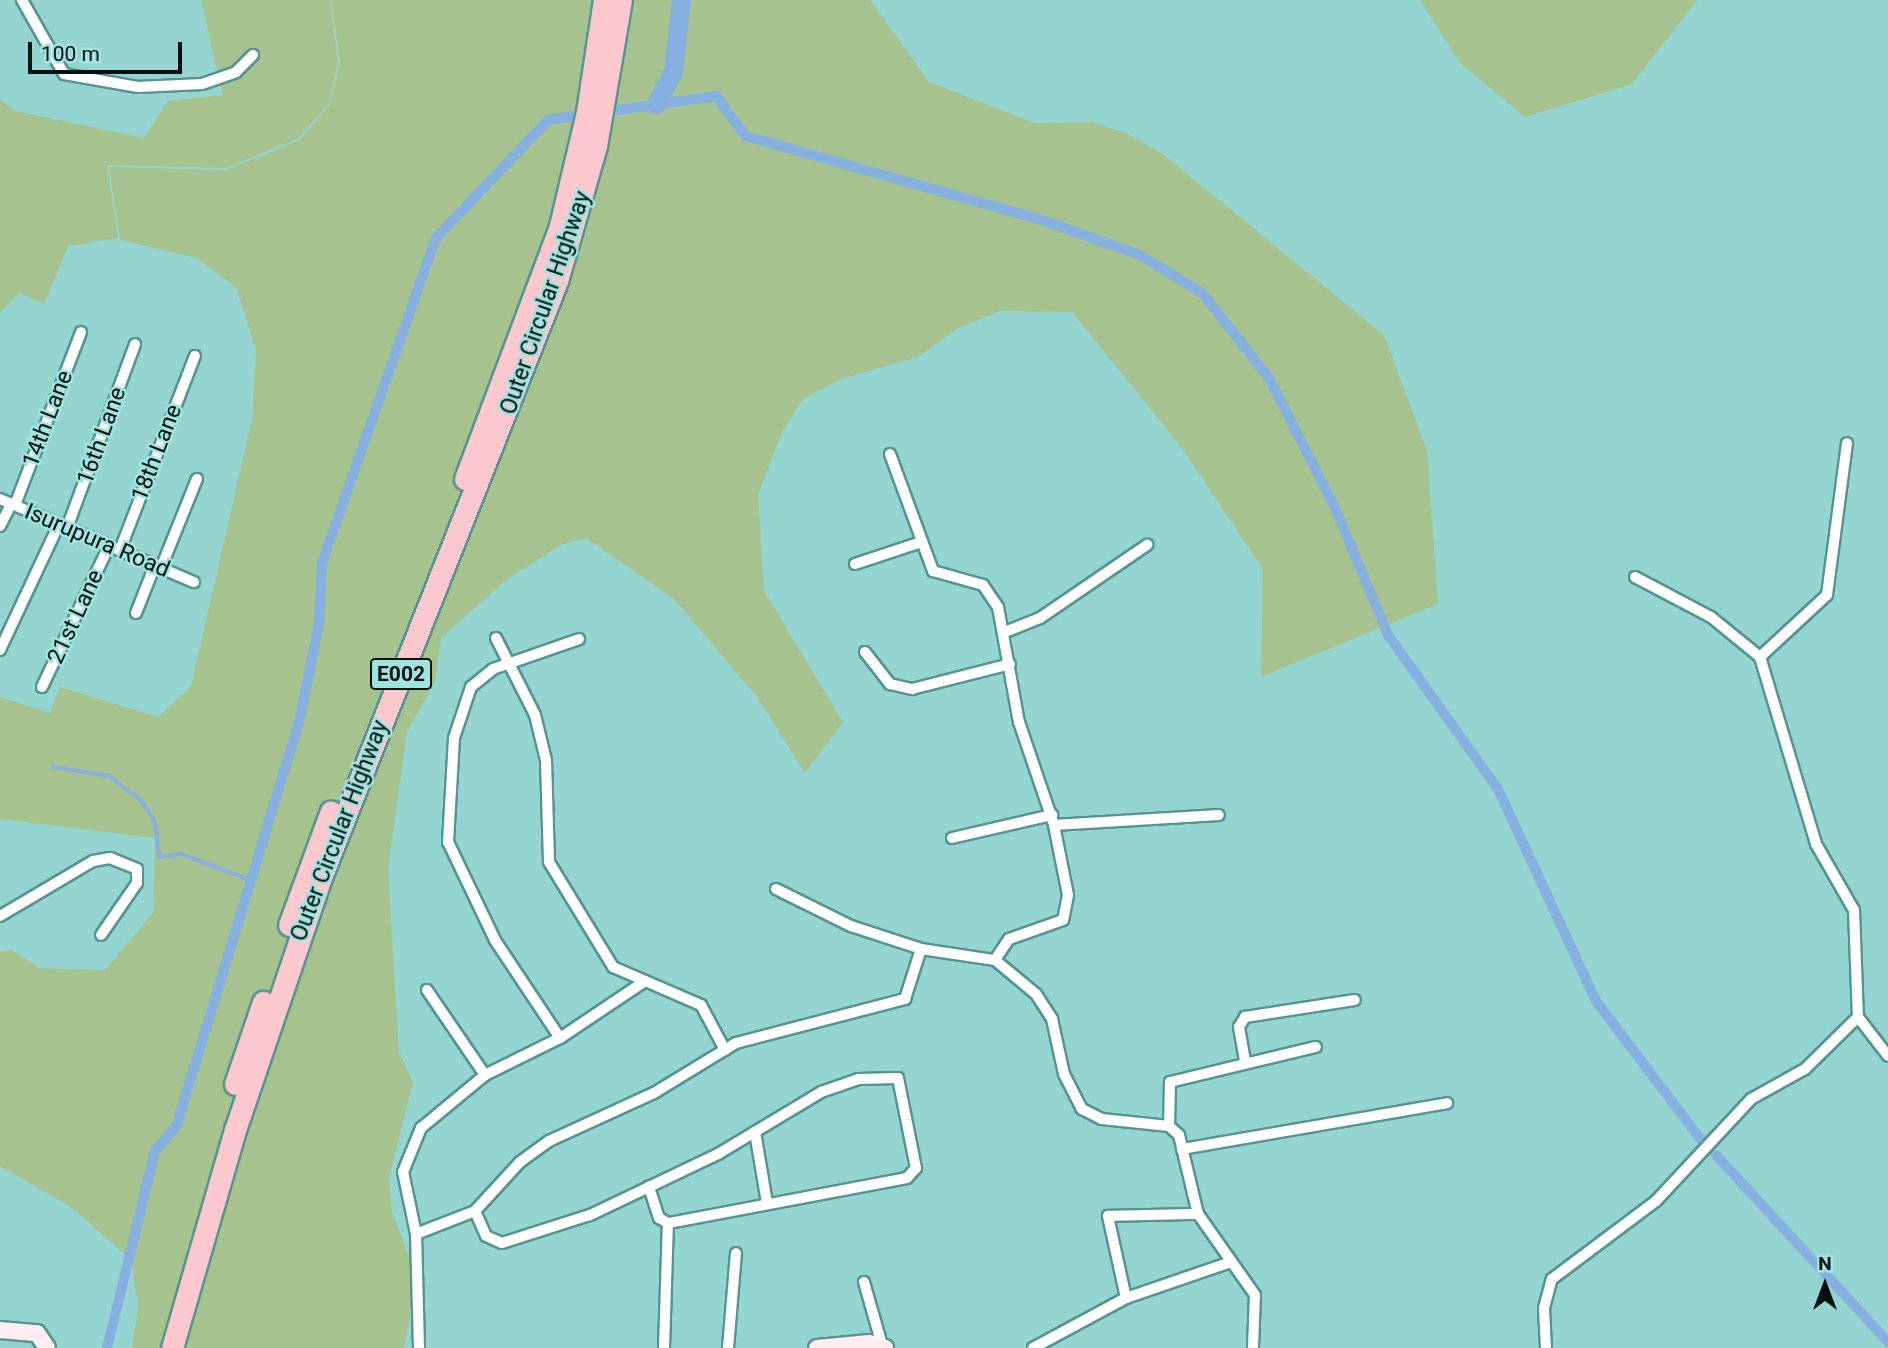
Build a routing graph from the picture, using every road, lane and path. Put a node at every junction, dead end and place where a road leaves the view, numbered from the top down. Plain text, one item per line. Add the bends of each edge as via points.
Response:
1 (22, 0) edge
2 (604, 0) edge
3 (621, 0) edge
4 (253, 55) dead end
5 (81, 332) dead end
6 (135, 344) dead end
7 (195, 356) dead end
8 (1847, 443) dead end
9 (890, 454) dead end
10 (197, 479) dead end
11 (9, 503) edge
12 (0, 526) edge
13 (63, 526) junction
14 (921, 542) junction
15 (1147, 545) dead end
16 (114, 548) junction
17 (855, 564) dead end
18 (158, 567) junction
19 (1635, 577) dead end
20 (194, 582) dead end
21 (135, 613) dead end
22 (1005, 632) junction
23 (496, 638) dead end
24 (579, 639) dead end
25 (0, 650) edge
26 (865, 652) dead end
27 (1760, 657) junction
28 (510, 664) junction
29 (1010, 664) junction
30 (42, 687) dead end
31 (1219, 815) dead end
32 (1053, 820) junction
33 (952, 838) dead end
34 (776, 889) dead end
35 (0, 916) edge
36 (101, 934) dead end
37 (921, 949) junction
38 (995, 960) junction
39 (645, 981) junction
40 (427, 989) dead end
41 (1355, 1000) dead end
42 (1858, 1017) junction
43 (560, 1038) junction
44 (1316, 1047) dead end
45 (725, 1050) junction
46 (1888, 1056) edge
47 (1245, 1061) junction
48 (485, 1075) junction
49 (1447, 1103) dead end
50 (1169, 1126) junction
51 (755, 1132) junction
52 (1182, 1149) junction
53 (649, 1187) junction
54 (767, 1203) junction
55 (475, 1211) junction
56 (1198, 1213) junction
57 (668, 1223) junction
58 (416, 1234) junction
59 (736, 1253) dead end
60 (1231, 1262) junction
61 (864, 1282) dead end
62 (1126, 1298) junction
63 (0, 1330) edge
64 (883, 1346) edge
65 (47, 1348) edge
66 (157, 1348) edge
67 (172, 1348) edge
68 (419, 1348) edge
69 (664, 1348) edge
70 (728, 1348) edge
71 (817, 1348) edge
72 (1033, 1348) edge
73 (1253, 1348) edge
74 (1546, 1348) edge

1 - 4 street via 64,74 138,87 202,84 243,68
2 - 66 highway, Outer Circular Highway / E002 via 579,152 541,284 306,875
3 - 67 highway, Outer Circular Highway / E002 via 596,146 557,281 303,927
5 - 11 street, 14th Lane
6 - 13 street, 16th Lane
7 - 16 street, 18th Lane
8 - 27 street via 1827,595
9 - 14 street
10 - 18 street
11 - 12 street, 14th Lane
11 - 13 street, Isurupura Road
13 - 16 street, Isurupura Road
13 - 25 street, 16th Lane
14 - 17 street
14 - 22 street via 933,571 983,585
15 - 22 street via 1040,618
16 - 18 street, Isurupura Road
16 - 30 street, 21st Lane
18 - 20 street, Isurupura Road
18 - 21 street
19 - 27 street via 1711,617
22 - 29 street
23 - 28 street
24 - 28 street
26 - 29 street via 890,684 912,689
27 - 42 street via 1816,844 1854,910
28 - 39 street via 535,715 545,760 550,862 613,967
28 - 43 street via 471,687 463,706 448,842 495,940
29 - 32 street via 1019,722
31 - 32 street
32 - 33 street
32 - 38 street via 1068,895 1063,920 1009,939
34 - 37 street via 851,926
35 - 36 street via 93,861 110,858 137,869 136,883
37 - 38 street
37 - 45 street via 905,999
38 - 50 street via 1036,994 1052,1019 1064,1074 1082,1109 1102,1119
39 - 43 street
39 - 45 street via 701,1005
40 - 48 street
41 - 47 street via 1245,1017 1239,1027
42 - 46 street
42 - 74 street via 1805,1069 1751,1099 1656,1200 1552,1279 1544,1308
43 - 48 street
44 - 47 street
45 - 55 street via 654,1093 549,1142 520,1162
47 - 50 street via 1170,1082
48 - 58 street via 421,1128 408,1149 404,1191
49 - 52 street
50 - 52 street
51 - 53 street
51 - 54 street
51 - 54 street via 821,1091 858,1079 892,1075 902,1087 914,1175
52 - 56 street
53 - 55 street via 590,1215 502,1243 486,1236
53 - 57 street via 659,1218
54 - 57 street
55 - 58 street
56 - 60 street
56 - 62 street via 1108,1216
57 - 69 street
58 - 68 street
59 - 70 street
60 - 62 street
60 - 73 street via 1255,1295
61 - 64 street
62 - 72 street
63 - 65 street via 37,1333
64 - 71 street

